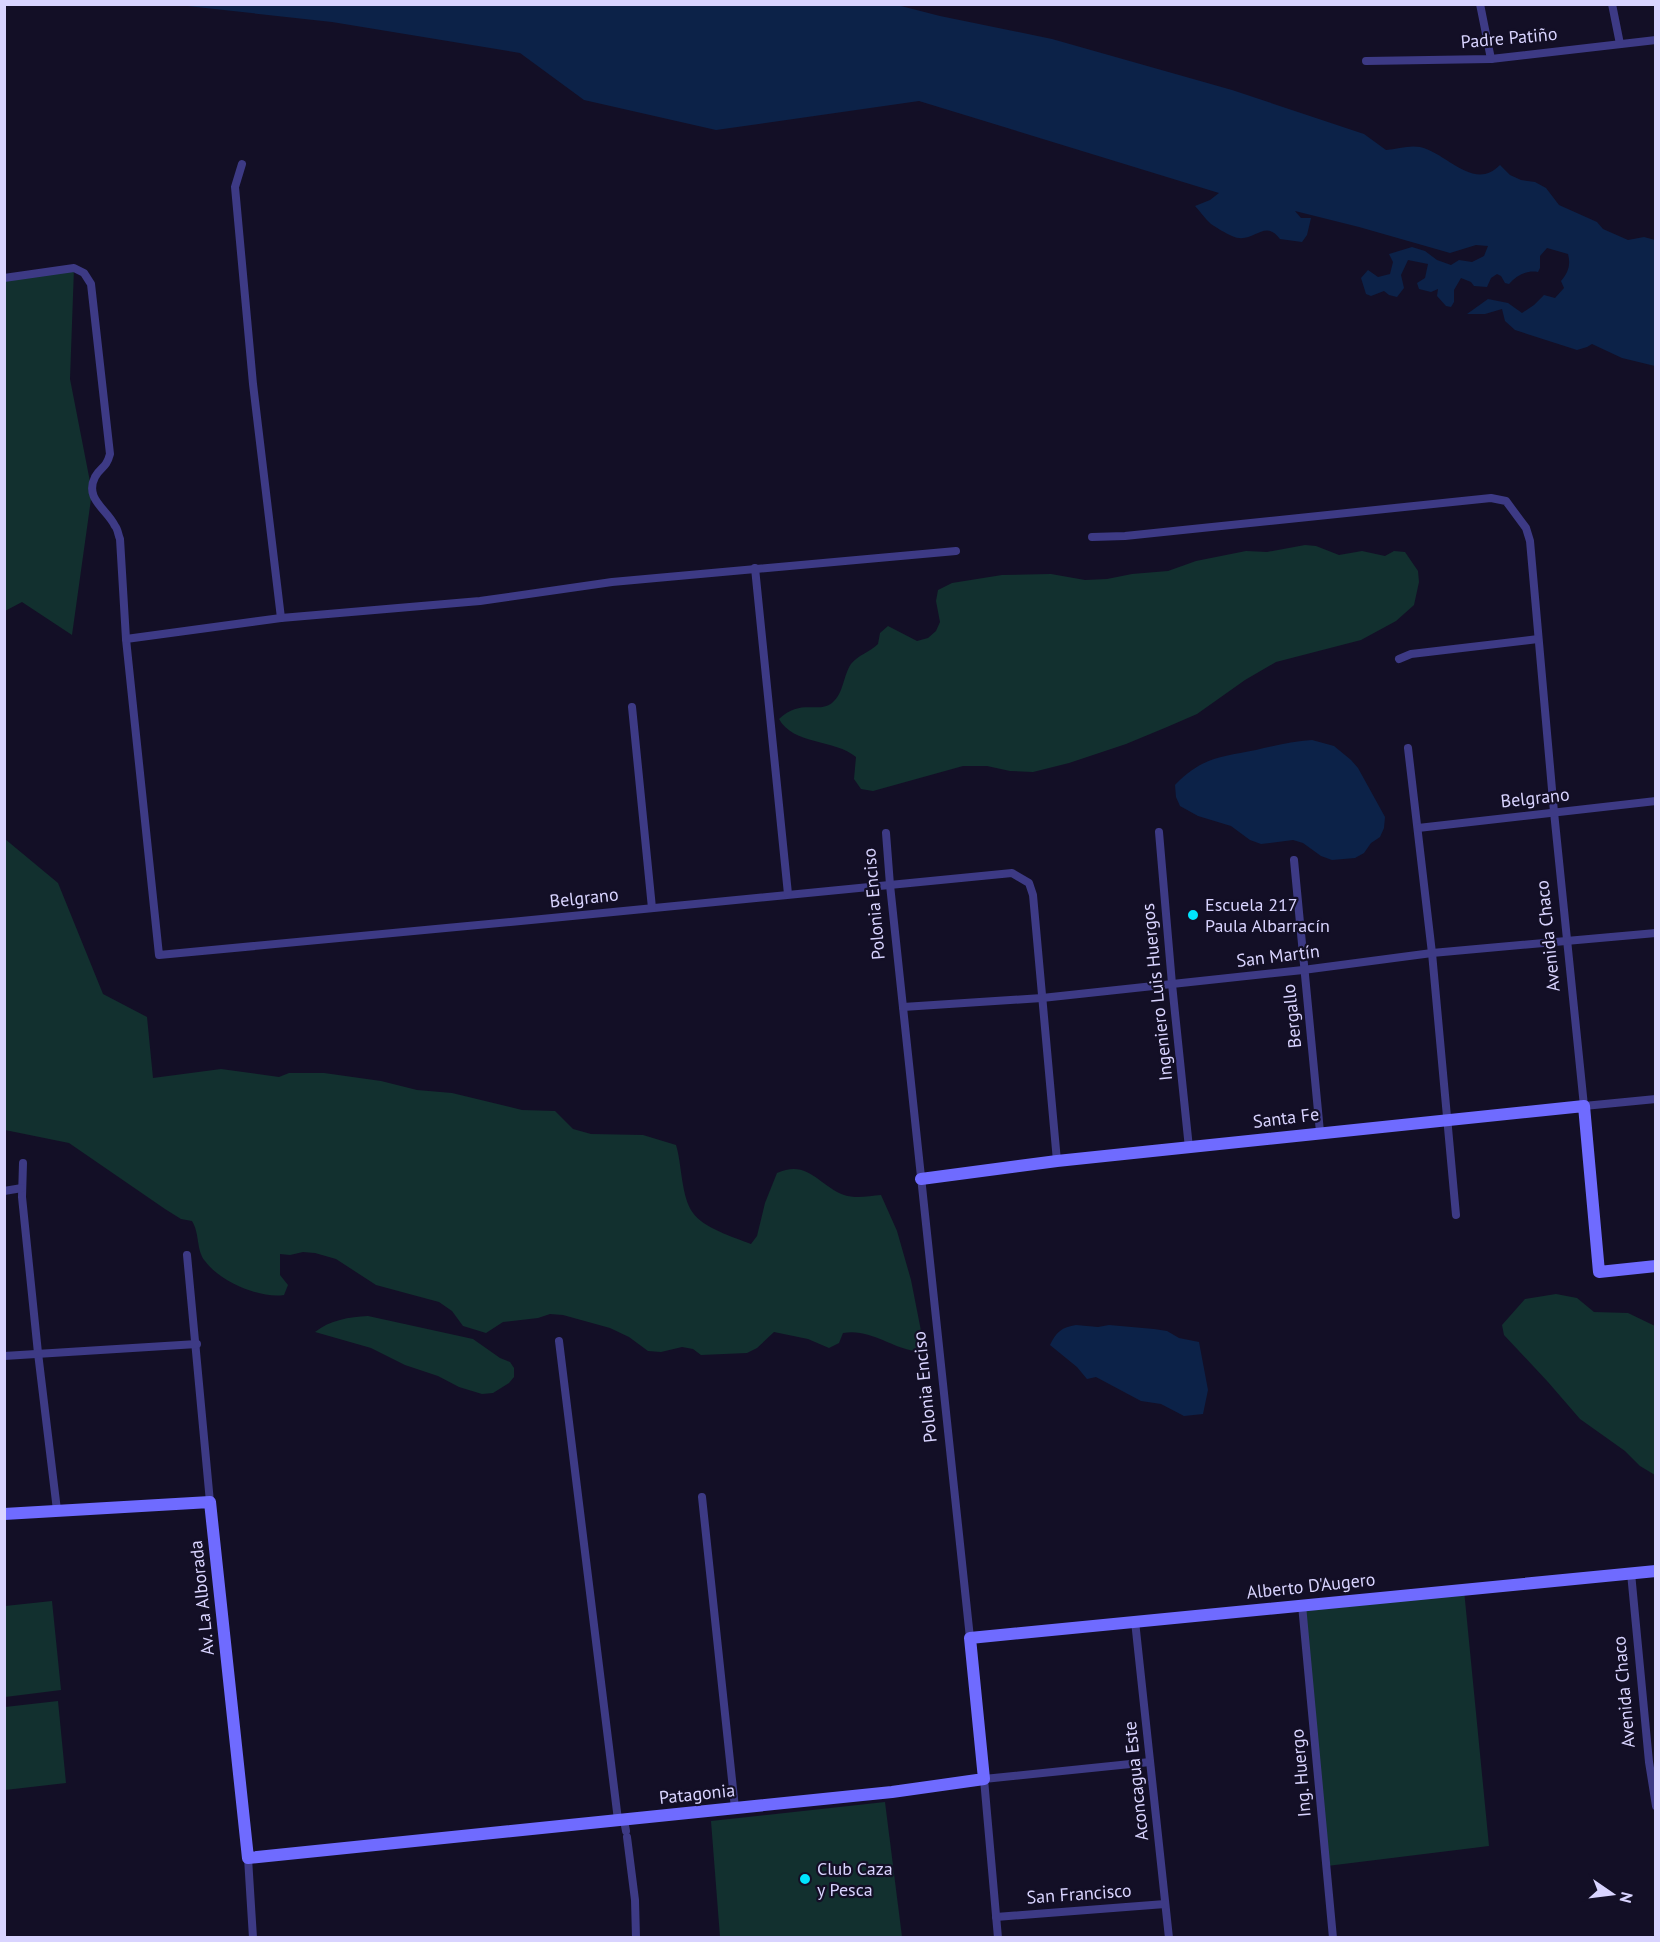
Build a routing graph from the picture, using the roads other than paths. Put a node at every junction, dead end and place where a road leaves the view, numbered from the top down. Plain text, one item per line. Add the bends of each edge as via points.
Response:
1 (1480, 4) edge
2 (1612, 4) edge
3 (1656, 40) edge
4 (1620, 44) junction
5 (1491, 59) junction
6 (1366, 61) dead end
7 (243, 164) dead end
8 (4, 278) edge
9 (1092, 537) dead end
10 (956, 551) dead end
11 (755, 568) junction
12 (281, 618) junction
13 (126, 639) junction
14 (1538, 639) junction
15 (1399, 659) dead end
16 (632, 707) dead end
17 (1408, 748) dead end
18 (1656, 801) edge
19 (1554, 812) junction
20 (1418, 828) junction
21 (1158, 832) dead end
22 (886, 833) dead end
23 (1294, 860) dead end
24 (890, 885) junction
25 (788, 894) junction
26 (652, 908) junction
27 (1656, 933) edge
28 (1567, 940) junction
29 (1432, 953) junction
30 (1303, 970) junction
31 (1172, 984) junction
32 (1042, 998) junction
33 (903, 1007) junction
34 (1656, 1099) edge
35 (1584, 1106) junction
36 (1448, 1120) junction
37 (1320, 1132) junction
38 (1189, 1148) junction
39 (1057, 1161) junction
40 (23, 1163) dead end
41 (921, 1179) junction
42 (22, 1188) junction
43 (4, 1191) edge
44 (1456, 1215) dead end
45 (187, 1255) dead end
46 (1656, 1266) edge
47 (559, 1341) dead end
48 (196, 1344) junction
49 (38, 1353) junction
50 (4, 1356) edge
51 (702, 1497) dead end
52 (210, 1502) junction
53 (57, 1510) junction
54 (4, 1514) edge
55 (1656, 1571) edge
56 (1631, 1573) junction
57 (1302, 1605) junction
58 (1135, 1621) junction
59 (970, 1638) junction
60 (1656, 1713) edge
61 (1645, 1715) junction
62 (1150, 1762) junction
63 (984, 1779) junction
64 (1656, 1806) edge
65 (735, 1808) junction
66 (624, 1827) junction
67 (248, 1858) junction
68 (1166, 1904) junction
69 (996, 1917) junction
70 (253, 1938) edge
71 (636, 1938) edge
72 (998, 1938) edge
73 (1169, 1938) edge
74 (1333, 1938) edge

1 - 5 street
2 - 4 street
3 - 4 street, Padre Patiño
4 - 5 street, Padre Patiño
5 - 6 street, Padre Patiño
7 - 12 street via 235,187 253,384
8 - 13 street via 74,268 84,273 91,284 110,454 107,465 95,476 92,492 120,539
9 - 14 street, Avenida Chaco via 1491,498 1506,501 1526,528 1530,541
10 - 11 street
11 - 12 street via 612,582 480,601
11 - 25 street
12 - 13 street
13 - 26 street, Belgrano via 159,955
14 - 15 street via 1411,654
14 - 19 street, Avenida Chaco
16 - 26 street
17 - 20 street
18 - 19 street, Belgrano
19 - 20 street, Belgrano
19 - 28 street, Avenida Chaco
20 - 29 street
21 - 31 street, Ingeniero Luis Huergos
22 - 24 street, Polonia Enciso
23 - 30 street, Bergallo
24 - 25 street, Belgrano
24 - 32 street, Belgrano via 1012,873 1029,883
24 - 33 street, Polonia Enciso
25 - 26 street, Belgrano
27 - 28 street, San Martín
28 - 29 street, San Martín
28 - 35 street, Avenida Chaco
29 - 30 street, San Martín
29 - 36 street
30 - 31 street, San Martín
30 - 37 street, Bergallo
31 - 32 street, San Martín
31 - 38 street, Ingeniero Luis Huergos
32 - 33 street, San Martín
32 - 39 street
33 - 41 street, Polonia Enciso
34 - 35 street, Santa Fe
35 - 36 main road, Santa Fe
35 - 46 main road, Avenida Chaco via 1599,1272
36 - 37 main road, Santa Fe
36 - 44 street
37 - 38 main road, Santa Fe
38 - 39 main road, Santa Fe
39 - 41 main road, Santa Fe
40 - 42 street
41 - 59 street, Polonia Enciso
42 - 43 street
42 - 49 street
45 - 48 street, Av. La Alborada
47 - 66 street
48 - 49 street
48 - 52 street, Av. La Alborada
49 - 50 street
49 - 53 street
51 - 65 street
52 - 53 main road
52 - 67 main road, Av. La Alborada
53 - 54 main road
55 - 56 main road, Alberto D'Augero
56 - 57 main road, Alberto D'Augero
56 - 61 street, Avenida Chaco
57 - 58 main road, Alberto D'Augero
57 - 74 street, Ing. Huergo
58 - 59 main road, Alberto D'Augero
58 - 62 street, Aconcagua Este
59 - 63 main road, Polonia Enciso
60 - 61 street
61 - 64 street, Avenida Chaco
62 - 63 street, Patagonia
62 - 68 street, Aconcagua Este
63 - 65 main road, Patagonia
63 - 69 street, Polonia Enciso
65 - 66 main road, Patagonia
66 - 67 main road, Patagonia
66 - 71 street via 635,1900
67 - 70 street, Av. La Alborada
68 - 69 street, San Francisco
68 - 73 street, Aconcagua Este
69 - 72 street, Polonia Enciso

